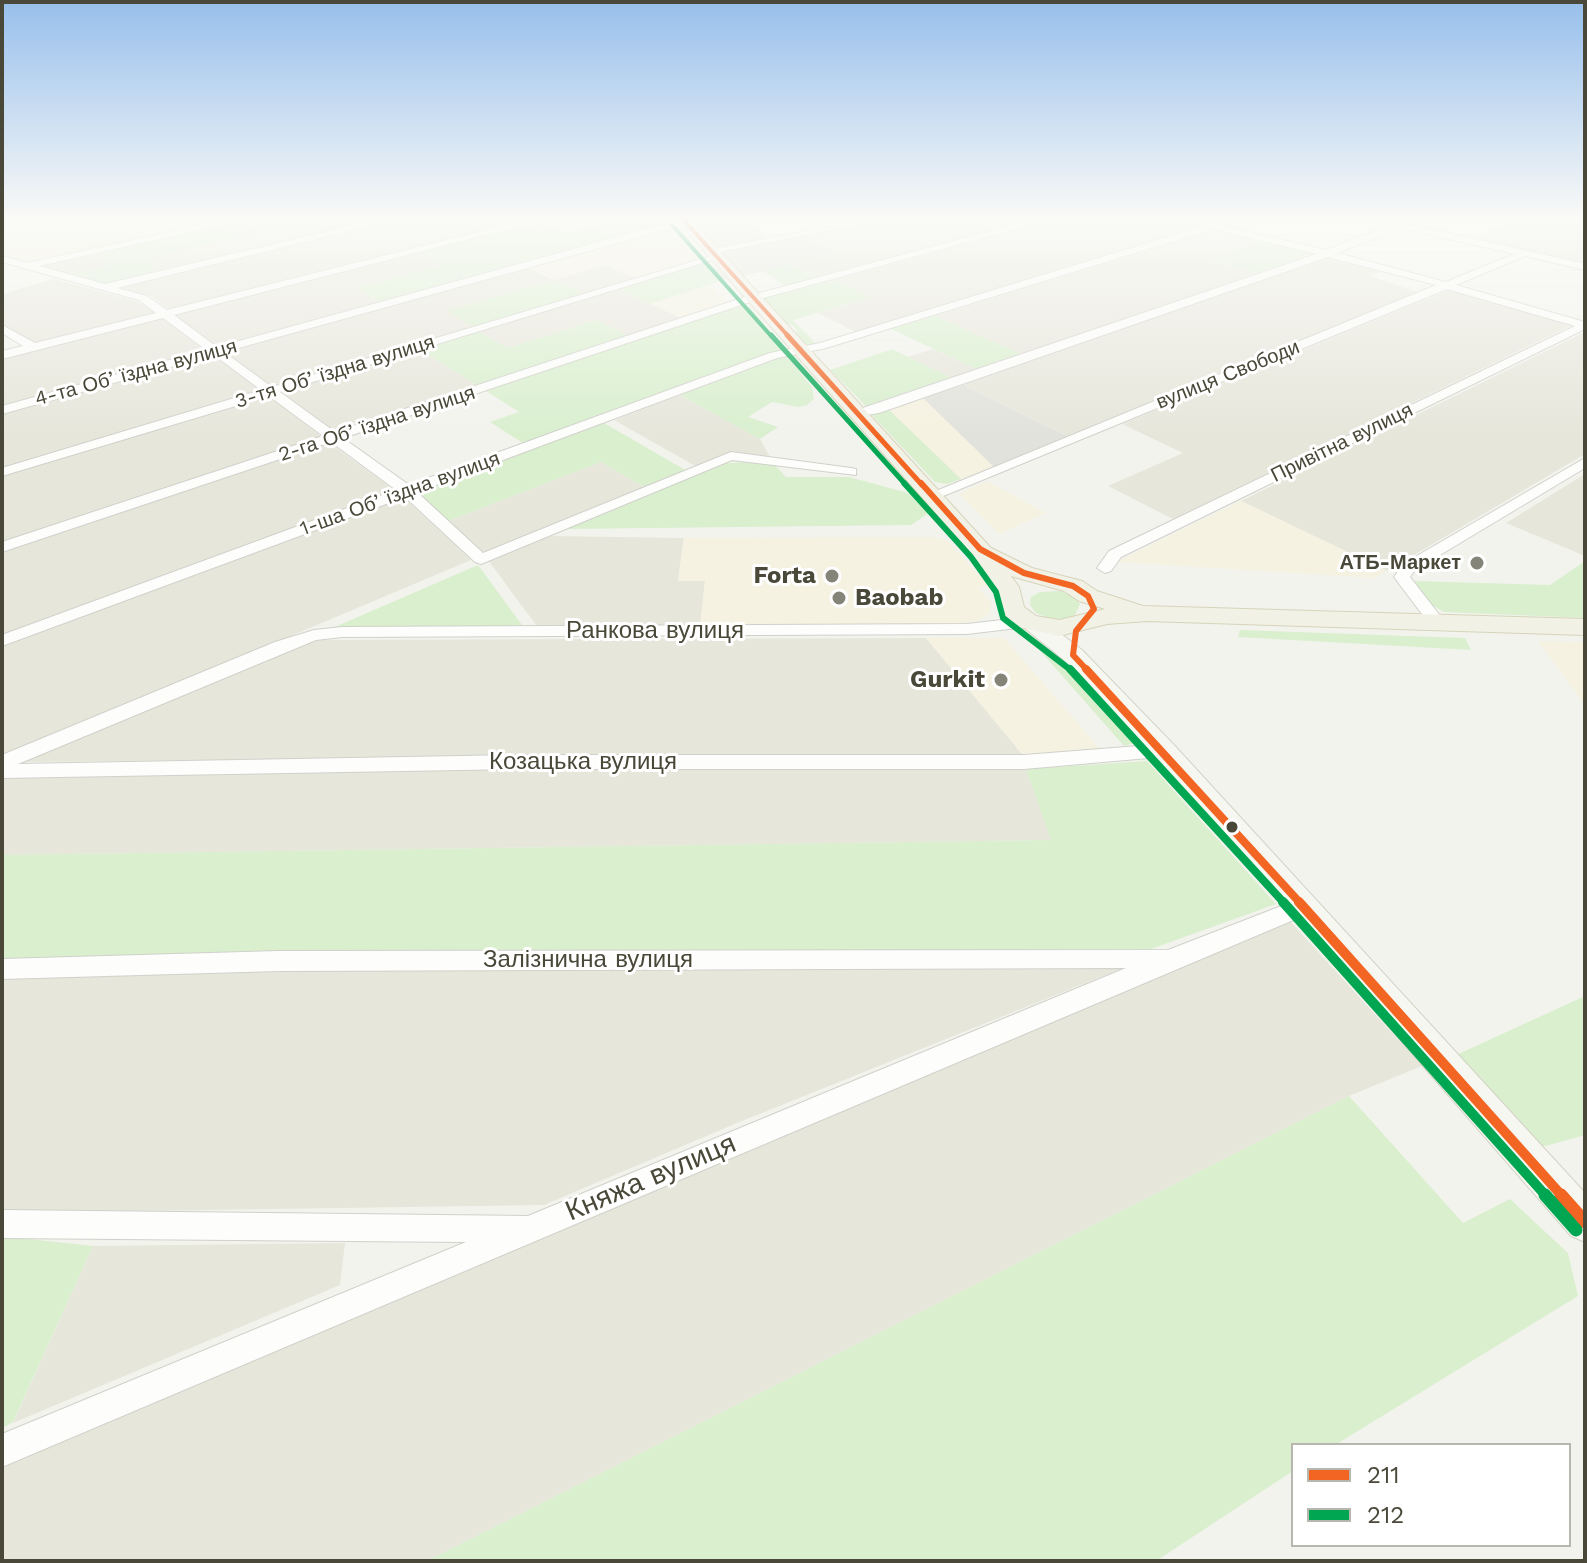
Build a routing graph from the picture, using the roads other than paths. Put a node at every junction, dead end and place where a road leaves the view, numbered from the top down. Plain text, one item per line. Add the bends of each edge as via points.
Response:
1 (110, 290) edge
2 (261, 290) edge
3 (435, 290) edge
4 (597, 290) edge
5 (745, 290) edge
6 (782, 290) edge
7 (1003, 290) edge
8 (1222, 290) edge
9 (1437, 290) edge
10 (1466, 290) edge
11 (752, 298) junction
12 (166, 314) junction
13 (1585, 325) edge
14 (2, 328) edge
15 (33, 347) junction
16 (214, 351) junction
17 (798, 351) junction
18 (2, 355) edge
19 (272, 391) junction
20 (2, 410) edge
21 (854, 413) junction
22 (334, 439) junction
23 (1585, 462) edge
24 (2, 472) edge
25 (851, 472) dead end
26 (407, 491) junction
27 (931, 496) junction
28 (2, 547) edge
29 (980, 549) junction
30 (1105, 568) dead end
31 (1051, 580) junction
32 (1021, 613) junction
33 (1437, 622) junction
34 (1082, 624) junction
35 (1585, 627) edge
36 (2, 641) edge
37 (1164, 751) junction
38 (2, 763) edge
39 (2, 771) edge
40 (1302, 907) junction
41 (1174, 958) junction
42 (2, 969) edge
43 (1585, 1222) edge
44 (2, 1224) edge
45 (533, 1228) junction
46 (2, 1451) edge

1 - 12 street via 143,298
2 - 12 street
3 - 16 street, 4-та Обʼїздна вулиця
4 - 19 street, 3-тя Обʼїздна вулиця
5 - 11 main road
6 - 11 street, 2-га Обʼїздна вулиця
7 - 17 street, 1-ша Обʼїздна вулиця
8 - 21 street
9 - 27 street, вулиця Свободи
10 - 13 street
11 - 17 main road
11 - 22 street, 2-га Обʼїздна вулиця
12 - 15 street
12 - 16 street
13 - 30 street, Привітна вулиця via 1115,554
14 - 15 street
15 - 18 street
16 - 19 street
16 - 20 street, 4-та Обʼїздна вулиця
17 - 21 main road
17 - 26 street, 1-ша Обʼїздна вулиця via 774,355
19 - 22 street
19 - 24 street, 3-тя Обʼїздна вулиця
21 - 27 main road
22 - 26 street
22 - 28 street, 2-га Обʼїздна вулиця
23 - 33 street via 1409,567 1402,577
25 - 26 street via 731,456 481,559
26 - 36 street, 1-ша Обʼїздна вулиця
27 - 29 main road
29 - 31 main road via 1024,573
29 - 32 main road
31 - 32 main road via 1021,585
31 - 34 main road via 1073,586
32 - 34 main road via 1059,628
32 - 38 street, Ранкова вулиця via 967,629 314,635
33 - 34 main road via 1147,613
33 - 35 main road
34 - 37 street
37 - 39 street, Козацька вулиця via 1024,762 533,762
37 - 40 street
40 - 41 street, Княжа вулиця
40 - 43 street
41 - 42 street, Залізнична вулиця via 279,961
41 - 45 street, Княжа вулиця
44 - 45 street
45 - 46 street, Княжа вулиця

